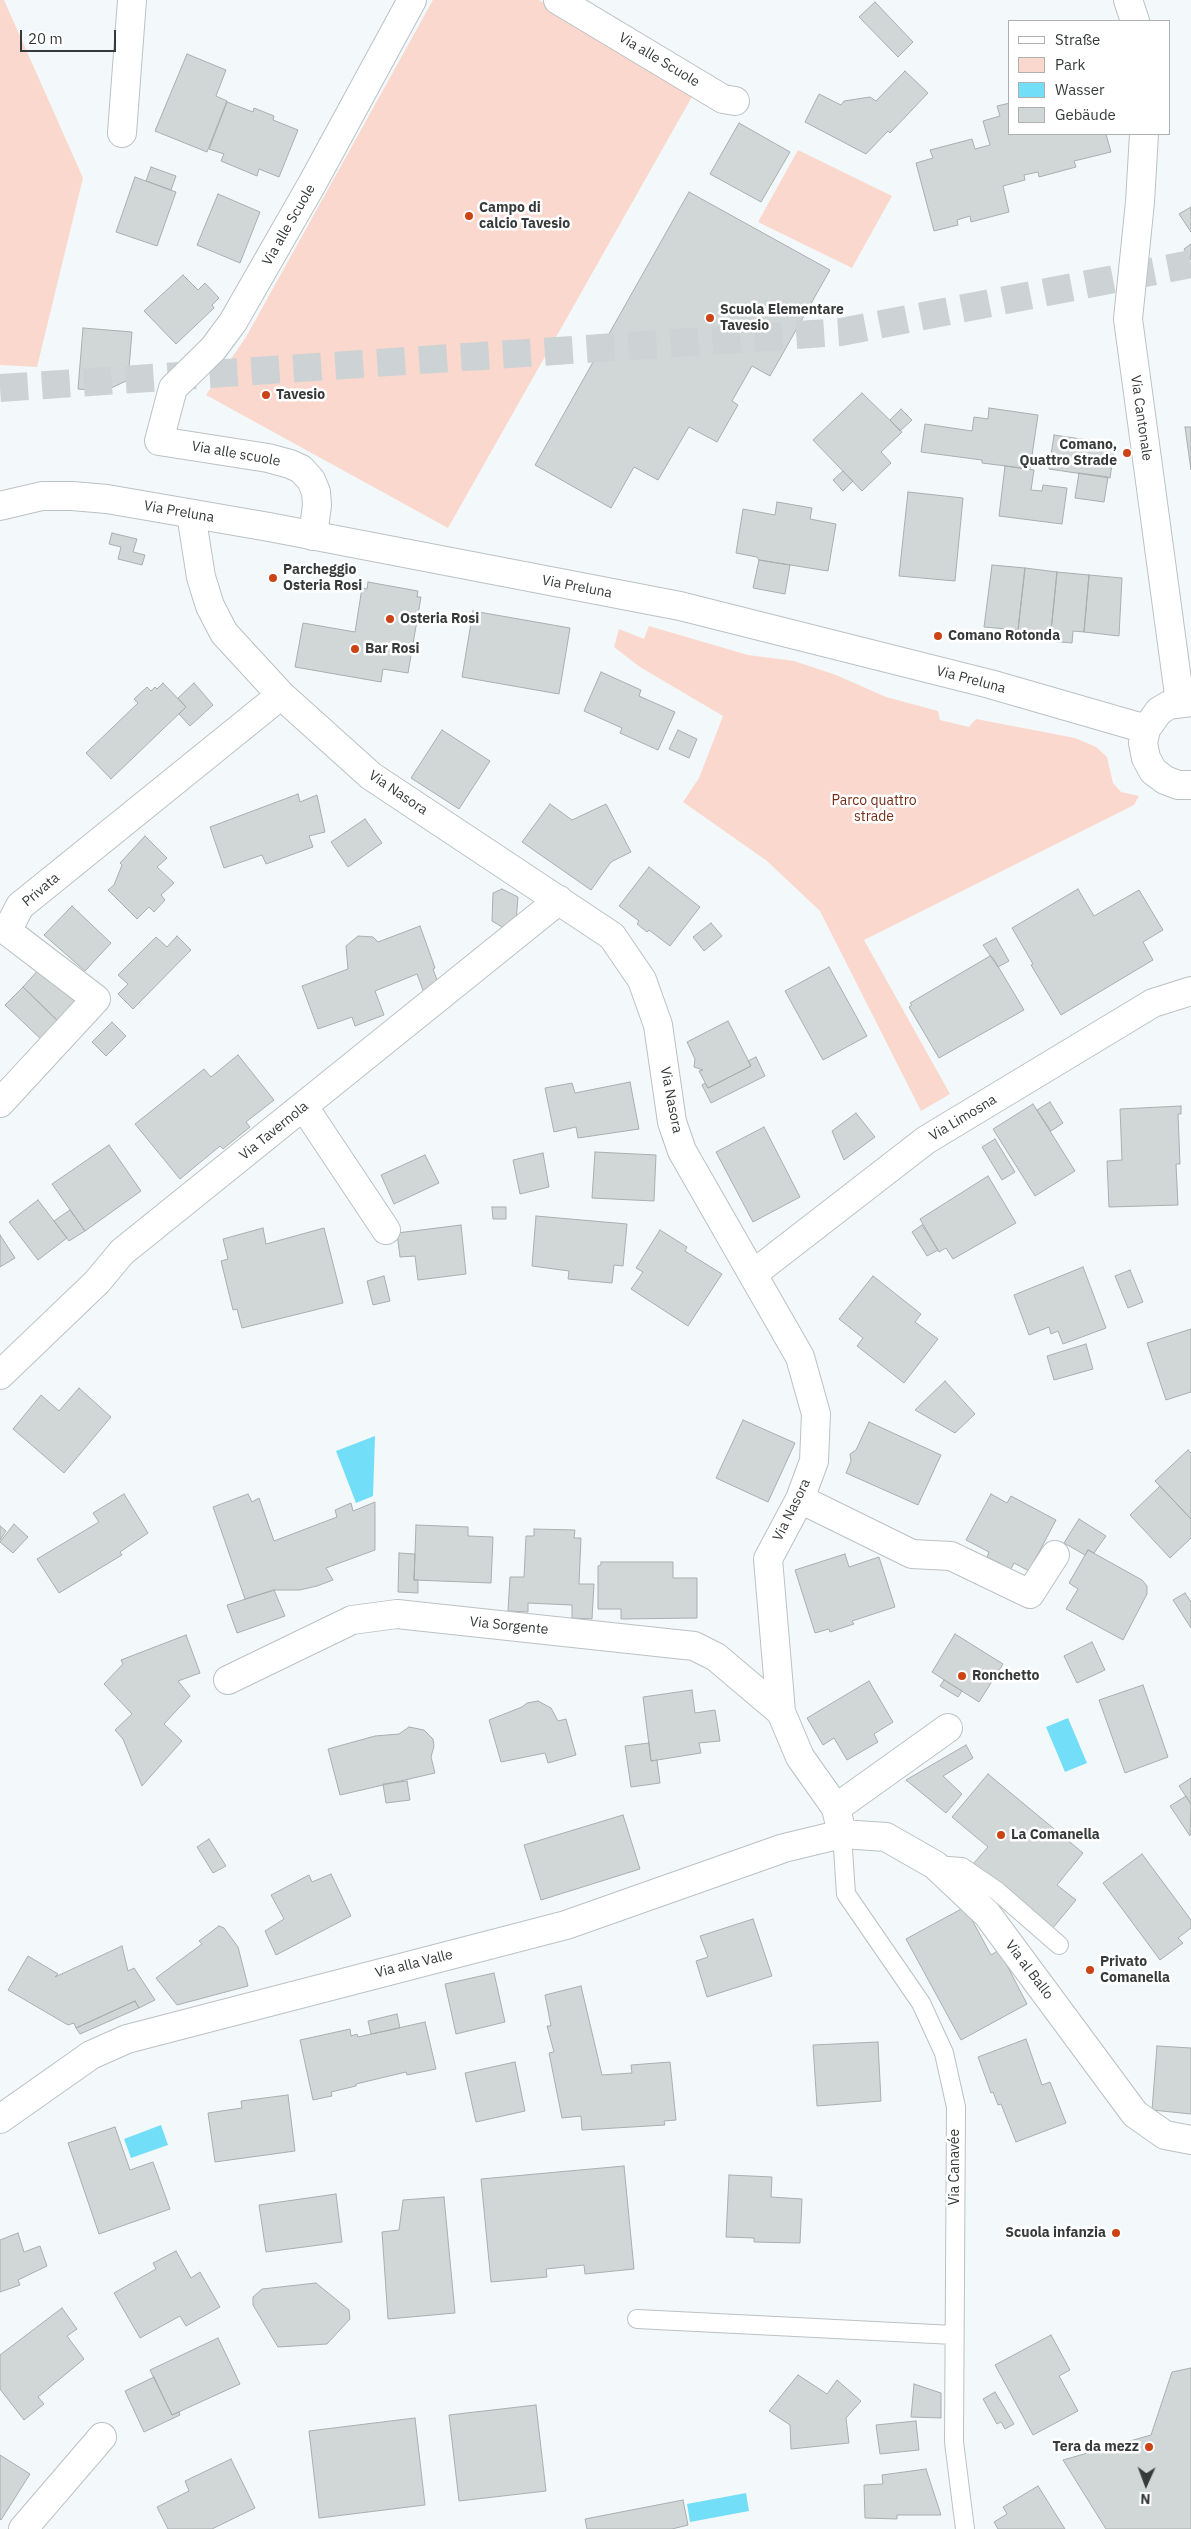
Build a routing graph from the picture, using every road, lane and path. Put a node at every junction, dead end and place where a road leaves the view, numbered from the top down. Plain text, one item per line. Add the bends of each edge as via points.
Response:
1 (132, 0) edge
2 (412, 0) edge
3 (558, 0) edge
4 (1128, 0) edge
5 (1135, 20) edge
6 (735, 101) dead end
7 (122, 133) dead end
8 (1144, 135) edge
9 (159, 440) joint
10 (0, 506) edge
11 (190, 514) junction
12 (313, 536) junction
13 (281, 695) junction
14 (1185, 702) edge
15 (1146, 729) junction
16 (1191, 785) edge
17 (559, 900) junction
18 (1191, 991) edge
19 (0, 1103) edge
20 (304, 1107) junction
21 (386, 1230) dead end
22 (753, 1274) junction
23 (0, 1375) edge
24 (800, 1499) junction
25 (1055, 1555) dead end
26 (228, 1680) dead end
27 (781, 1712) junction
28 (948, 1728) dead end
29 (839, 1821) junction
30 (935, 1865) junction
31 (1059, 1945) dead end
32 (0, 2119) edge
33 (1191, 2140) edge
34 (637, 2318) dead end
35 (954, 2335) junction
36 (102, 2437) dead end
37 (23, 2529) edge
38 (965, 2529) edge

1 - 7 street
2 - 9 street, Via alle Scuole via 233,322 213,349 173,388
3 - 6 street, Via alle Scuole via 723,99
4 - 5 street
8 - 14 street, Via Cantonale via 1128,319
9 - 12 street, Via alle scuole via 268,458 300,470 316,492 318,505
10 - 11 street, Via Preluna via 42,496 72,496
11 - 12 street, Via Preluna
11 - 13 street, Via Nasora via 201,578 210,606 224,633
12 - 15 street, Via Preluna via 680,606 990,684
13 - 17 street, Via Nasora via 371,776
13 - 19 street, Privata via 20,906 7,930 96,999
14 - 15 street via 1159,711
15 - 16 street via 1143,743 1153,771 1164,780
17 - 20 street, Via Tavernola
17 - 22 street, Via Nasora via 612,936 642,980 658,1025 672,1122 682,1151
18 - 22 street, Via Limosna via 1153,1003 926,1140
20 - 21 street
20 - 23 street, Via Tavernola via 122,1252 97,1282
22 - 24 street, Via Nasora via 800,1357 816,1414 814,1461
24 - 25 street via 912,1554 951,1556 1030,1594
24 - 27 street, Via Nasora via 768,1558
26 - 27 street, Via Sorgente via 352,1620 397,1614 694,1646 716,1658
27 - 29 street, Via Nasora via 800,1758
28 - 29 street
29 - 30 street, Via al Ballo via 886,1837
29 - 32 street, Via alla Valle via 784,1848 566,1925 127,2040 91,2055
29 - 35 lane, Via Canavée via 846,1894 921,2003 944,2053 956,2107
30 - 31 lane via 962,1867 997,1891
30 - 33 street, Via al Ballo via 987,1914 1135,2114 1165,2135
34 - 35 lane
35 - 38 lane, Via Canavée via 954,2442
36 - 37 street

